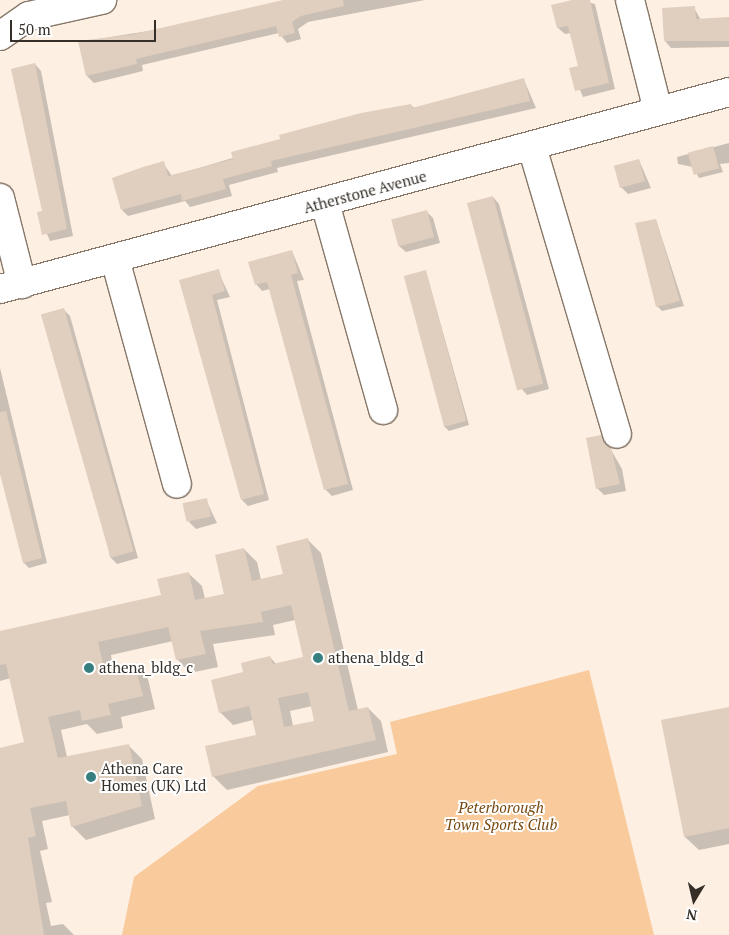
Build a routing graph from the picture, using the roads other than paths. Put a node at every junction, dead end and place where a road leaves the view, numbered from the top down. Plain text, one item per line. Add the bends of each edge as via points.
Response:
1 (102, 0) edge
2 (630, 0) edge
3 (0, 36) edge
4 (729, 92) edge
5 (658, 111) junction
6 (532, 147) junction
7 (0, 198) edge
8 (325, 203) junction
9 (115, 259) junction
10 (11, 286) edge
11 (383, 410) dead end
12 (617, 434) dead end
13 (177, 484) dead end

1 - 3 street via 29,16
2 - 5 street
4 - 5 street, Atherstone Avenue
5 - 6 street, Atherstone Avenue
6 - 8 street, Atherstone Avenue
6 - 12 street
7 - 10 street
8 - 9 street, Atherstone Avenue
8 - 11 street
9 - 10 street, Atherstone Avenue
9 - 13 street

